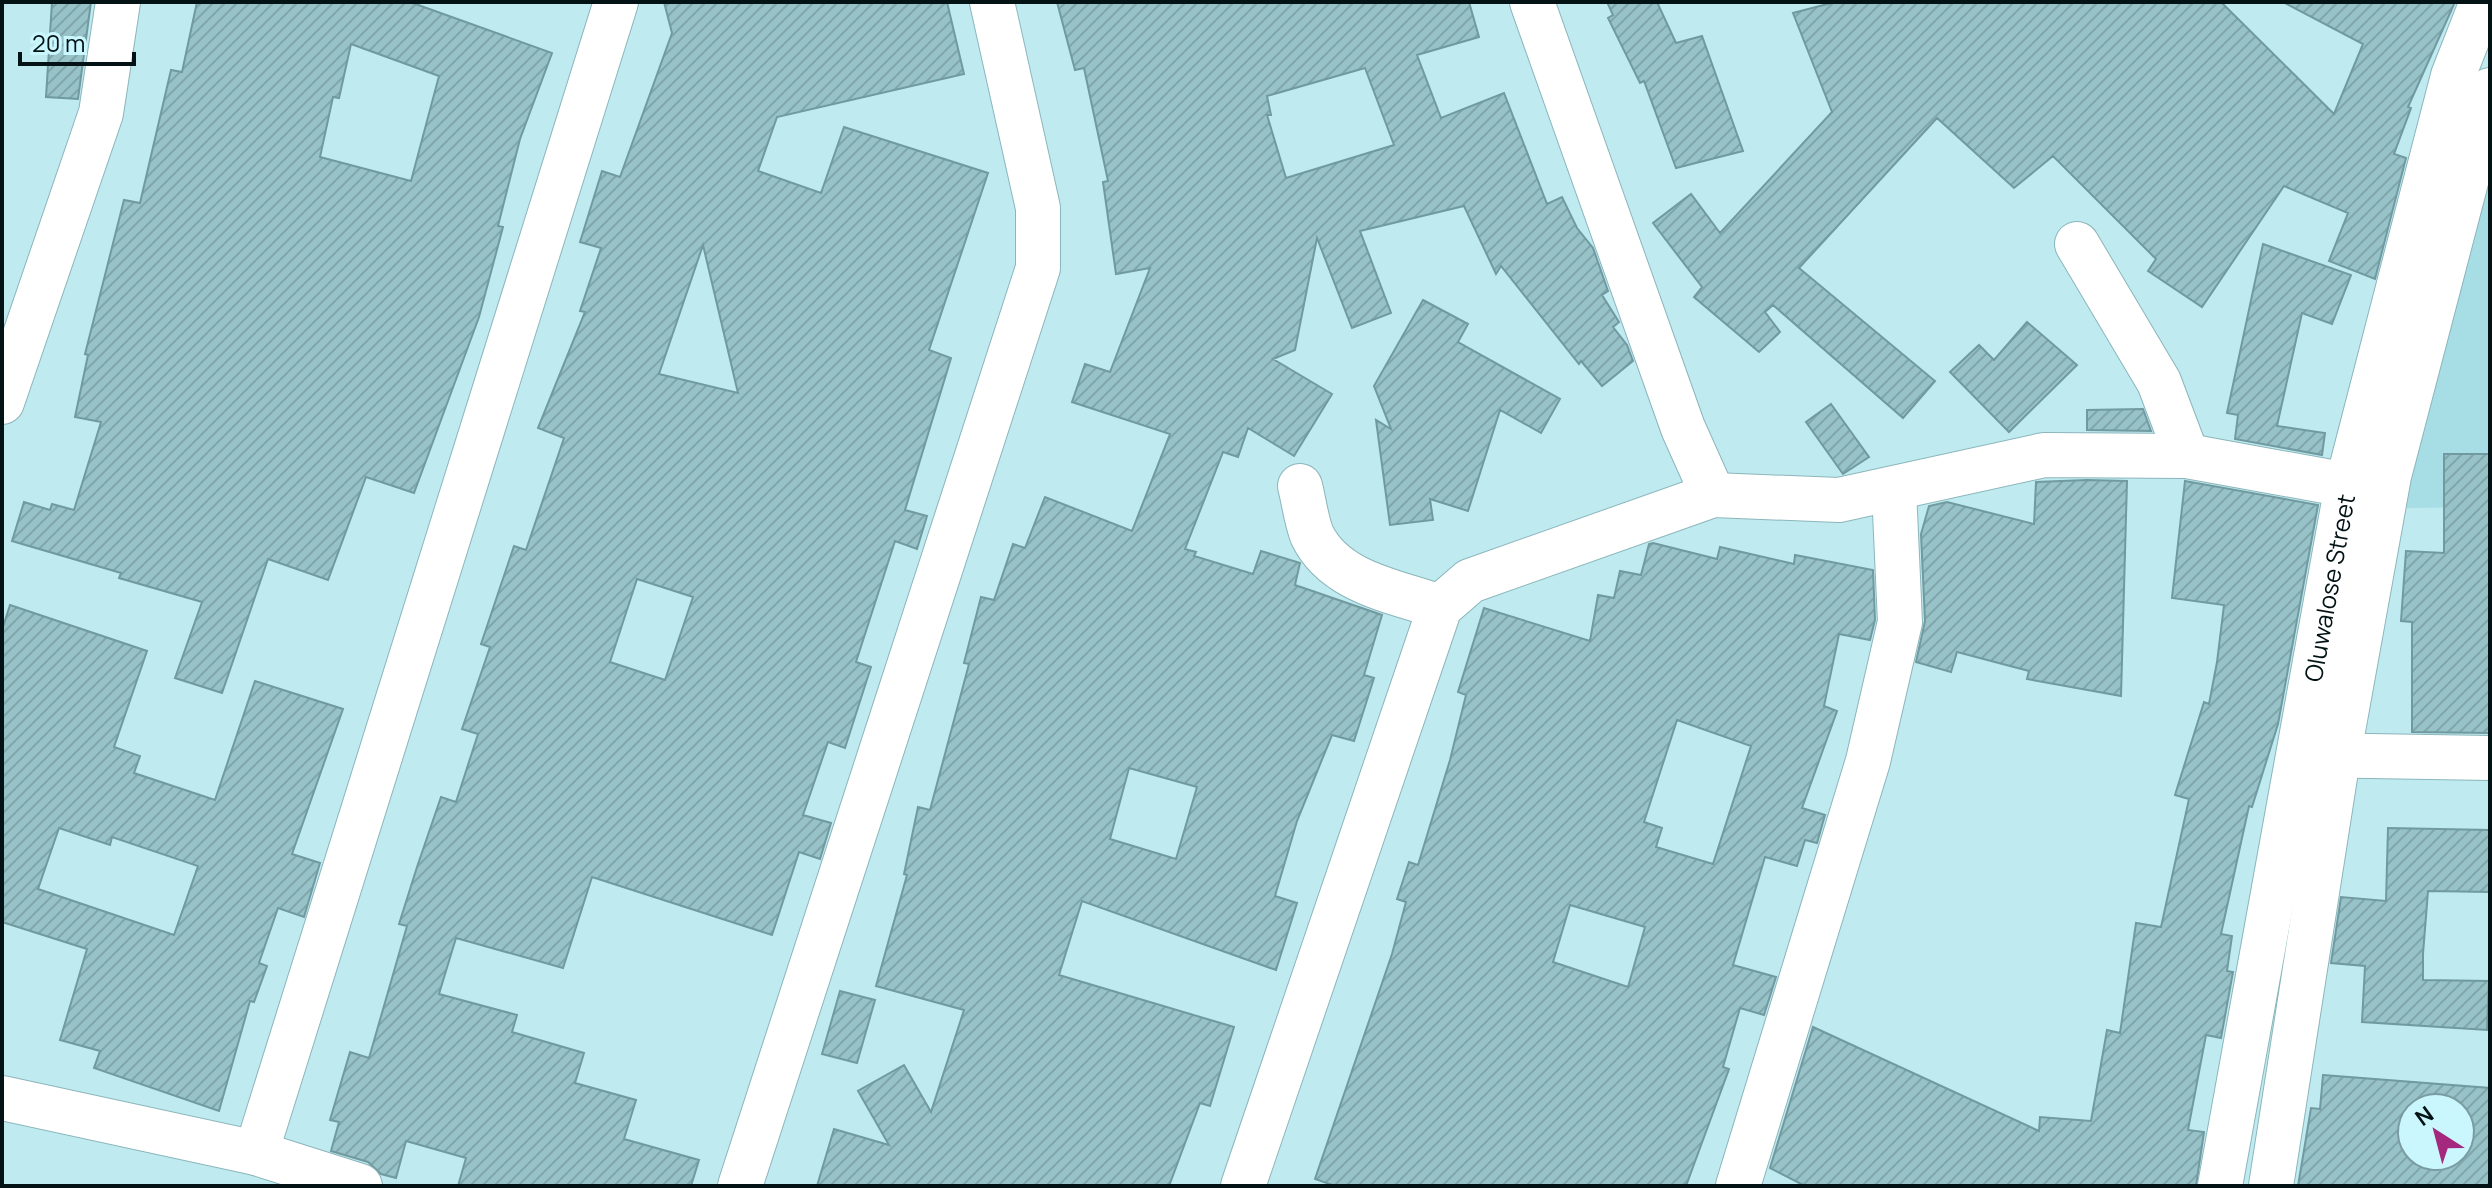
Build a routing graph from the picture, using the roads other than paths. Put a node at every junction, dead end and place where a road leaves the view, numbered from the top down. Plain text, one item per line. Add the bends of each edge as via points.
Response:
1 (118, 2) edge
2 (616, 2) edge
3 (992, 2) edge
4 (1532, 2) edge
5 (2482, 2) edge
6 (2490, 90) edge
7 (2077, 244) dead end
8 (7, 374) edge
9 (2187, 456) junction
10 (2347, 485) junction
11 (1300, 486) dead end
12 (1894, 490) junction
13 (1713, 495) junction
14 (1440, 607) junction
15 (2318, 756) junction
16 (2490, 758) edge
17 (2, 1098) edge
18 (256, 1153) junction
19 (360, 1186) edge
20 (740, 1186) edge
21 (1243, 1186) edge
22 (1738, 1186) edge
23 (2220, 1186) edge
24 (2271, 1186) edge

1 - 8 street via 101,113
2 - 18 street
3 - 20 street via 1038,208 1038,268
4 - 13 street via 1683,428
5 - 10 street, Oluwalose Street via 2453,76
6 - 15 street, Oluwalose Street
7 - 9 street via 2159,382
9 - 10 street
9 - 12 street via 2044,455
10 - 15 street, Oluwalose Street
11 - 14 street via 1312,534 1328,559 1354,577
12 - 13 street via 1839,500
12 - 22 street via 1900,622 1868,761
13 - 14 street via 1470,581
14 - 21 street
15 - 16 street
15 - 23 street, Oluwalose Street
15 - 24 street, Oluwalose Street
17 - 18 street
18 - 19 street

